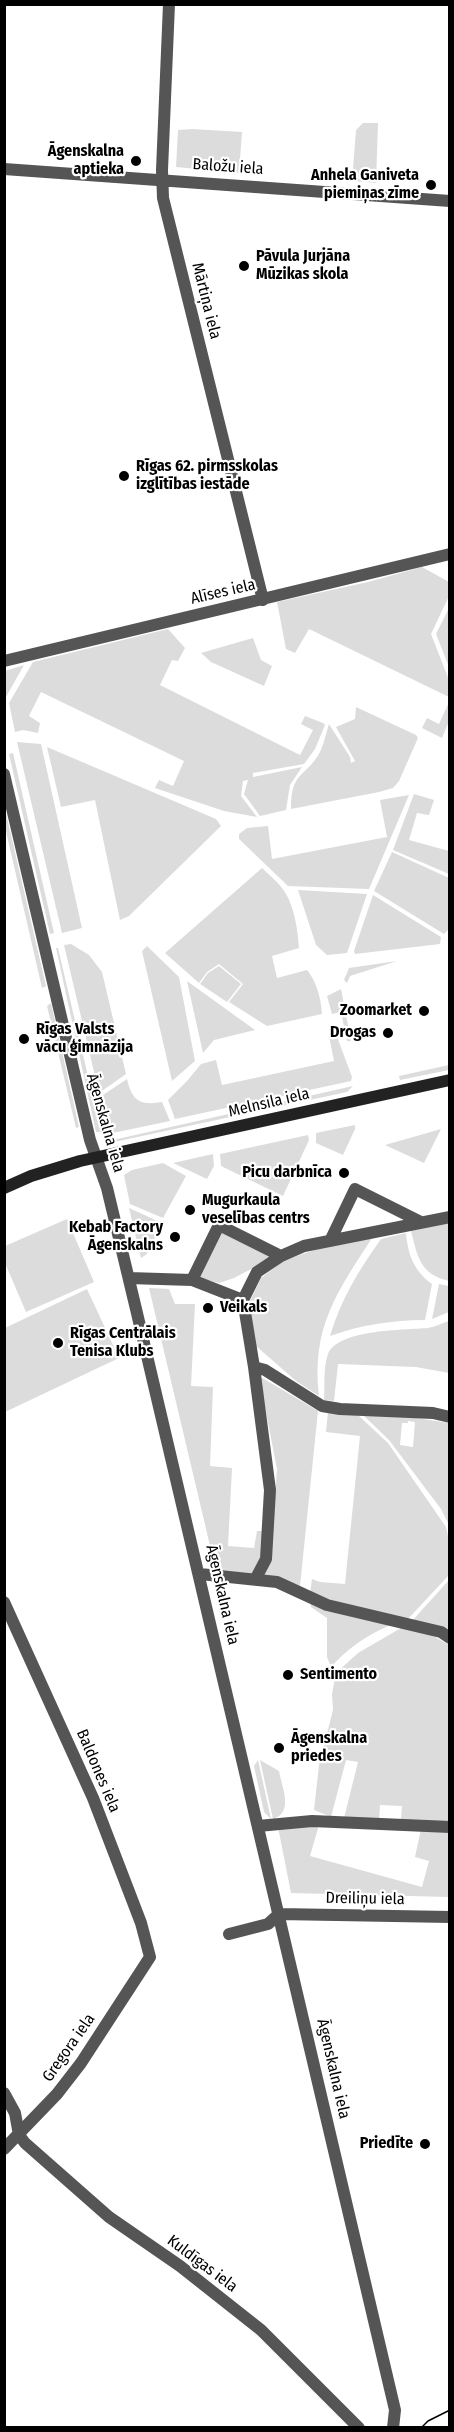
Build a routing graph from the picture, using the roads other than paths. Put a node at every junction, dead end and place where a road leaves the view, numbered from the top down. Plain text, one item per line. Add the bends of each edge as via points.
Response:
1 (169, 4) edge
2 (4, 169) edge
3 (162, 180) junction
4 (450, 201) edge
5 (450, 554) edge
6 (262, 600) junction
7 (4, 661) edge
8 (4, 774) edge
9 (450, 1080) edge
10 (95, 1158) junction
11 (4, 1188) edge
12 (450, 1216) edge
13 (421, 1222) junction
14 (330, 1241) junction
15 (281, 1256) junction
16 (129, 1278) junction
17 (192, 1280) junction
18 (243, 1300) junction
19 (254, 1367) junction
20 (450, 1417) edge
21 (200, 1574) junction
22 (256, 1578) junction
23 (4, 1602) edge
24 (450, 1638) edge
25 (258, 1826) junction
26 (450, 1827) edge
27 (279, 1914) junction
28 (450, 1917) edge
29 (229, 1934) dead end
30 (150, 1957) joint
31 (4, 2093) edge
32 (4, 2131) edge
33 (19, 2135) junction
34 (4, 2149) edge
35 (359, 2427) edge
36 (393, 2427) edge

1 - 3 street, Mārtiņa iela
2 - 3 street, Baložu iela
3 - 4 street, Baložu iela
3 - 6 street, Mārtiņa iela
5 - 6 street, Alīses iela
6 - 7 street, Alīses iela
8 - 10 street, Āgenskalna iela
9 - 10 street, Melnsila iela
10 - 11 street, Melnsila iela
10 - 16 street, Āgenskalna iela via 107,1188
12 - 13 street
13 - 14 street
13 - 14 street via 355,1189
14 - 15 street
15 - 17 street via 219,1225
15 - 18 street via 257,1272
16 - 17 street
16 - 21 street, Āgenskalna iela
17 - 18 street
18 - 19 street
19 - 20 street via 322,1406
19 - 22 street via 270,1490 266,1558
21 - 22 street
21 - 25 street, Āgenskalna iela
22 - 24 street via 277,1582 327,1605 441,1632
23 - 30 street, Baldones iela via 93,1798 141,1923
25 - 26 street via 312,1821
25 - 27 street, Āgenskalna iela
27 - 28 street, Dreiliņu iela
27 - 29 street via 268,1924
27 - 36 street, Āgenskalna iela via 395,2410
30 - 33 street, Gregora iela via 81,2063
31 - 33 street, Kuldīgas iela via 15,2113
32 - 33 street
33 - 34 street, Gregora iela
33 - 35 street, Kuldīgas iela via 109,2217 180,2266 261,2330

